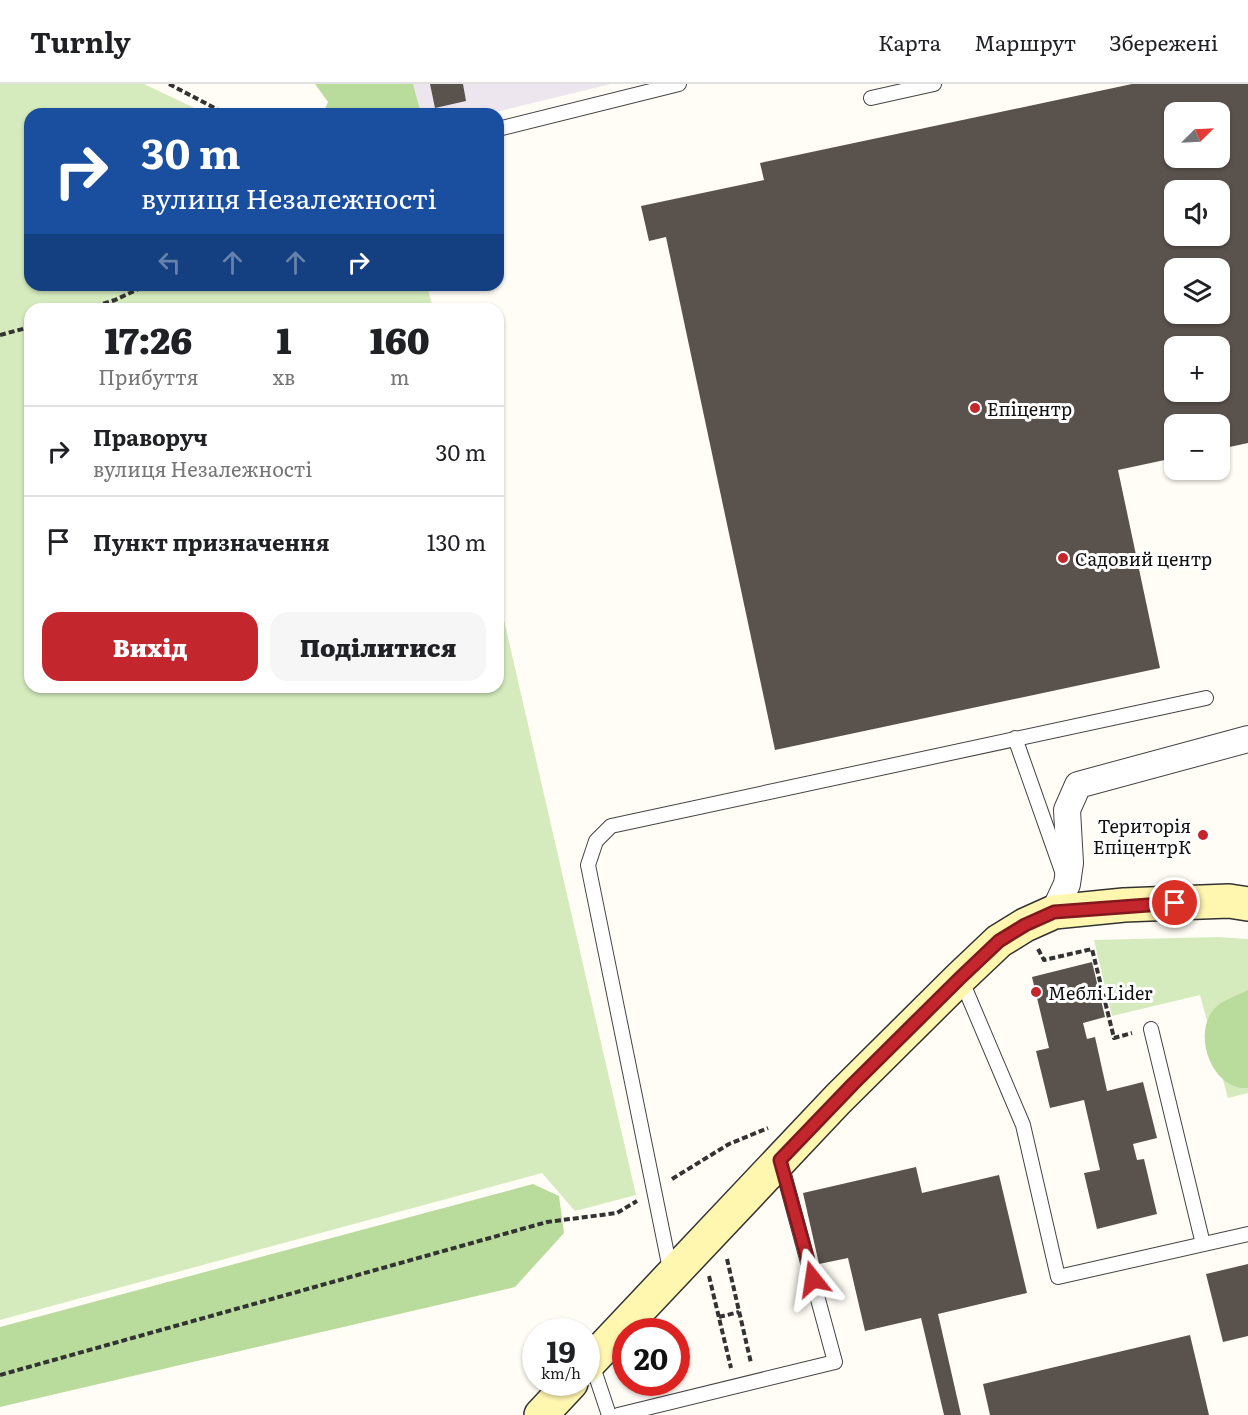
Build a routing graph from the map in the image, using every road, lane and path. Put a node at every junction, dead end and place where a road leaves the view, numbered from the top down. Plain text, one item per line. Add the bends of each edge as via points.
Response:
1 (169, 84) edge
2 (679, 84) edge
3 (934, 84) edge
4 (871, 98) dead end
5 (215, 108) edge
6 (504, 128) edge
7 (134, 291) edge
8 (105, 303) edge
9 (24, 329) edge
10 (0, 335) edge
11 (1206, 698) dead end
12 (1015, 738) junction
13 (1248, 739) edge
14 (1061, 898) junction
15 (1248, 904) edge
16 (1025, 925) junction
17 (960, 978) junction
18 (1150, 1029) joint
19 (773, 1126) dead end
20 (780, 1160) junction
21 (668, 1182) dead end
22 (637, 1201) dead end
23 (1248, 1234) edge
24 (1203, 1244) junction
25 (726, 1254) dead end
26 (708, 1273) dead end
27 (672, 1276) junction
28 (739, 1312) junction
29 (719, 1317) junction
30 (600, 1352) edge
31 (0, 1375) edge
32 (755, 1382) junction
33 (735, 1387) junction
34 (559, 1396) edge
35 (598, 1396) edge
36 (541, 1415) edge
37 (609, 1415) edge
38 (618, 1415) edge

1 - 5 path
2 - 6 lane
3 - 4 lane
7 - 8 path
9 - 10 path
11 - 12 lane
12 - 14 lane
12 - 27 lane via 611,826 596,841 588,865
13 - 14 street via 1078,785 1067,810 1070,862
14 - 15 street via 1113,906 1229,901
14 - 16 street
16 - 17 street via 999,941
16 - 18 path via 1044,960 1092,949 1114,1038
17 - 20 street
17 - 24 lane via 1023,1125 1058,1277
18 - 24 lane
19 - 21 path via 729,1144
20 - 27 street
20 - 32 lane via 835,1362
22 - 31 path via 616,1213 547,1222
23 - 24 lane
25 - 28 path
26 - 29 path
27 - 30 street
28 - 29 path
28 - 32 path
29 - 33 path
32 - 33 lane
33 - 38 lane
34 - 36 street
35 - 37 lane

